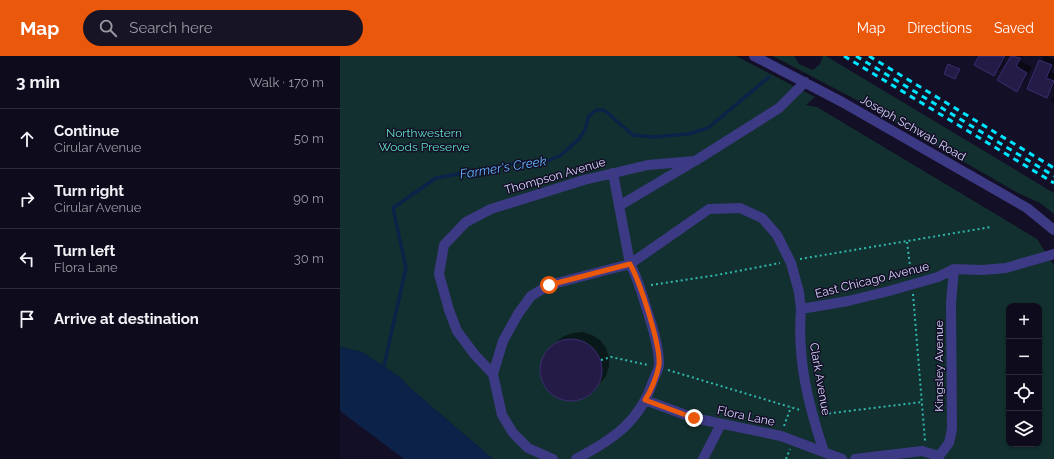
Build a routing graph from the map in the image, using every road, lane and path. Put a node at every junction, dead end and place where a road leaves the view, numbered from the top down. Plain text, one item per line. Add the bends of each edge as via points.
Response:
1 (754, 56) edge
2 (805, 82) junction
3 (695, 161) junction
4 (613, 173) junction
5 (619, 206) junction
6 (991, 228) dead end
7 (1054, 230) edge
8 (907, 242) junction
9 (1054, 254) edge
10 (790, 261) junction
11 (630, 264) junction
12 (954, 269) junction
13 (912, 283) junction
14 (640, 287) junction
15 (801, 309) junction
16 (601, 360) dead end
17 (658, 367) junction
18 (493, 374) junction
19 (645, 400) junction
20 (922, 402) junction
21 (791, 407) junction
22 (811, 413) junction
23 (721, 424) junction
24 (781, 436) junction
25 (824, 452) junction
26 (926, 452) junction
27 (939, 457) edge
28 (554, 459) edge
29 (576, 459) edge
30 (703, 459) edge
31 (842, 459) edge
32 (855, 459) edge

1 - 2 street, Joseph Schwab Road
2 - 3 street, Thompson Avenue via 779,108
2 - 7 street, Joseph Schwab Road via 1027,208
3 - 4 street, Thompson Avenue via 648,164
3 - 5 street
4 - 5 street
4 - 18 street, Thompson Avenue via 491,209 466,222 444,245 439,274 449,310 457,331
5 - 11 street
6 - 8 path
8 - 10 path
8 - 13 path
9 - 12 street, East Chicago Avenue via 1006,268
10 - 11 street, East Chicago Avenue via 777,235 762,218 740,208 725,208 709,209
10 - 14 path via 717,276
10 - 15 street, East Chicago Avenue
11 - 14 street
11 - 18 street via 549,285 531,296 503,341
12 - 13 street, East Chicago Avenue via 938,277
12 - 27 street, Kingsley Avenue via 951,303 952,429 949,443
13 - 15 street, East Chicago Avenue via 848,301
13 - 20 path
14 - 17 street via 653,328
15 - 22 street, Clark Avenue via 799,332
16 - 17 path via 611,358
17 - 19 street
17 - 21 path
18 - 28 street via 502,415 513,433 528,448
19 - 23 street, Flora Lane via 694,418
19 - 29 street via 622,430 603,445
20 - 22 path via 820,415
20 - 26 path
21 - 22 path
21 - 24 path
22 - 25 street, Clark Avenue
23 - 24 street, Flora Lane
23 - 30 street
24 - 25 street, Flora Lane
25 - 31 street, Flora Lane
26 - 27 street
26 - 32 street

